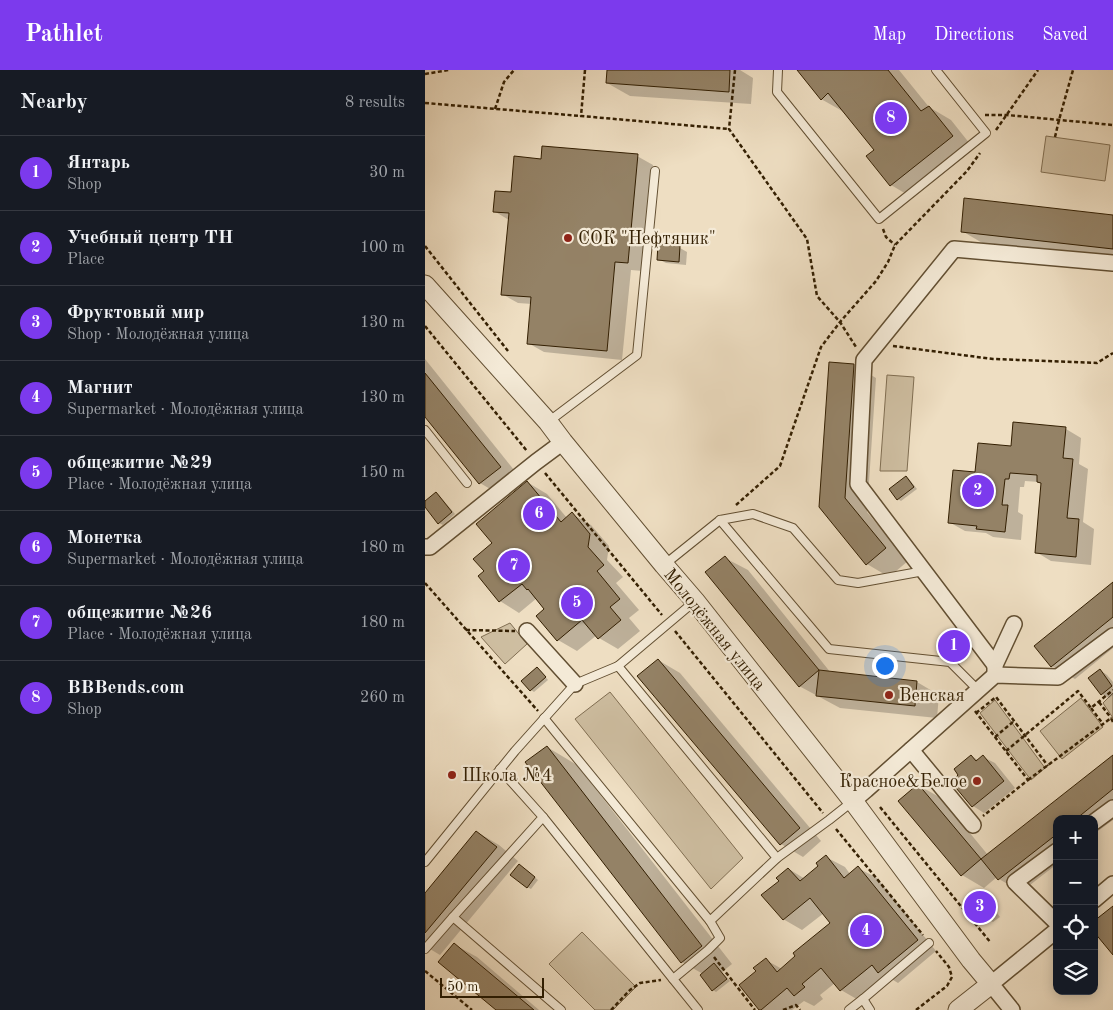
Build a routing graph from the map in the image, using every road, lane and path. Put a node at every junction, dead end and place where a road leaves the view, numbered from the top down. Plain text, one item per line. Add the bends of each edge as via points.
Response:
1 (449, 70) edge
2 (514, 70) edge
3 (585, 70) edge
4 (735, 70) edge
5 (778, 70) edge
6 (936, 70) edge
7 (1038, 70) edge
8 (1073, 70) edge
9 (425, 74) edge
10 (425, 103) edge
11 (495, 109) junction
12 (971, 115) junction
13 (1007, 115) junction
14 (581, 116) junction
15 (1059, 120) junction
16 (1113, 125) edge
17 (729, 129) junction
18 (991, 137) dead end
19 (1055, 137) dead end
20 (981, 152) dead end
21 (655, 170) dead end
22 (879, 219) junction
23 (895, 245) junction
24 (1113, 263) edge
25 (425, 285) edge
26 (840, 322) junction
27 (425, 326) edge
28 (877, 343) junction
29 (1113, 354) edge
30 (864, 360) junction
31 (592, 389) junction
32 (598, 397) dead end
33 (548, 422) junction
34 (425, 430) edge
35 (563, 442) junction
36 (536, 462) junction
37 (467, 482) dead end
38 (720, 520) junction
39 (427, 548) edge
40 (664, 565) junction
41 (924, 571) junction
42 (425, 583) edge
43 (695, 601) junction
44 (668, 624) junction
45 (1014, 624) dead end
46 (466, 630) junction
47 (527, 631) joint
48 (1113, 636) edge
49 (617, 666) junction
50 (995, 670) junction
51 (575, 684) junction
52 (978, 690) junction
53 (1113, 690) edge
54 (967, 700) junction
55 (1099, 702) junction
56 (1091, 708) junction
57 (976, 713) junction
58 (544, 718) junction
59 (1111, 718) junction
60 (1014, 721) junction
61 (1113, 722) edge
62 (1103, 724) junction
63 (1025, 735) junction
64 (995, 737) junction
65 (911, 750) junction
66 (1006, 751) junction
67 (1048, 766) junction
68 (501, 769) junction
69 (1028, 780) junction
70 (853, 801) junction
71 (1113, 808) edge
72 (543, 817) junction
73 (1098, 819) edge
74 (829, 820) junction
75 (973, 825) joint
76 (1053, 854) edge
77 (777, 858) junction
78 (425, 862) edge
79 (1113, 884) edge
80 (1098, 897) edge
81 (453, 917) junction
82 (1053, 919) edge
83 (710, 921) junction
84 (1053, 933) edge
85 (929, 943) junction
86 (425, 949) edge
87 (708, 950) junction
88 (425, 971) edge
89 (673, 979) junction
90 (991, 984) junction
91 (863, 999) junction
92 (472, 1010) edge
93 (561, 1010) edge
94 (611, 1010) edge
95 (698, 1010) edge
96 (755, 1010) edge
97 (783, 1010) edge
98 (800, 1010) edge
99 (849, 1010) edge
100 (870, 1010) edge
101 (917, 1010) edge
102 (958, 1010) edge
103 (1012, 1010) edge

1 - 9 path
2 - 11 path via 504,82
3 - 14 path
4 - 17 path
5 - 22 lane via 777,92
6 - 12 lane
7 - 13 path
8 - 15 path
10 - 11 path
11 - 14 path
12 - 13 path
12 - 22 lane via 985,133
13 - 15 path
13 - 18 path
14 - 17 path
15 - 16 path
15 - 19 path
17 - 26 path via 807,239 817,296
20 - 23 path via 967,171
21 - 31 lane via 637,355
22 - 23 path via 886,237
23 - 26 path via 876,282
24 - 28 street via 954,248
25 - 33 street, Молодёжная улица
26 - 30 path
26 - 38 path via 821,347 780,466
27 - 36 path
28 - 29 path via 993,360 1097,363
28 - 30 street
30 - 41 street via 858,484
31 - 32 lane
31 - 33 lane
33 - 35 street, Молодёжная улица
34 - 37 lane
35 - 36 street
35 - 40 street, Молодёжная улица
36 - 39 street
36 - 44 path
38 - 40 lane
38 - 41 lane via 753,514 793,528 838,580 858,584
38 - 52 lane via 829,649 950,662
40 - 43 street, Молодёжная улица
41 - 50 street
42 - 46 path
43 - 44 lane
43 - 70 street, Молодёжная улица
44 - 49 lane
44 - 74 path
45 - 50 street
46 - 47 path
46 - 58 path
47 - 51 street
48 - 50 street via 1058,677
49 - 51 lane
49 - 77 lane
50 - 52 street
51 - 58 lane
52 - 54 street
53 - 55 path
54 - 57 path
54 - 65 street
55 - 56 path
55 - 59 path
56 - 62 path
56 - 63 path via 1078,691
57 - 60 path via 996,697
57 - 64 path
58 - 68 lane
58 - 83 lane
59 - 61 path
59 - 62 path
60 - 63 path
60 - 64 path
62 - 67 path
63 - 66 path
63 - 67 path
64 - 66 path
65 - 70 street
65 - 75 street
66 - 69 path
67 - 69 path
68 - 72 lane
68 - 78 lane
69 - 75 path
70 - 74 lane
70 - 90 street, Молодёжная улица
71 - 73 street
72 - 81 lane
72 - 89 lane
74 - 77 lane
74 - 85 path
76 - 82 street via 1015,882
77 - 83 lane
79 - 80 street
81 - 86 lane
81 - 93 lane
83 - 87 lane via 720,938
84 - 90 street
85 - 91 lane
85 - 101 path via 949,967 952,976 947,986
87 - 89 lane
87 - 96 path
88 - 92 path
89 - 94 path via 640,983
89 - 95 lane
90 - 102 street
90 - 103 street
91 - 99 lane
91 - 100 lane
97 - 98 path via 796,1005

